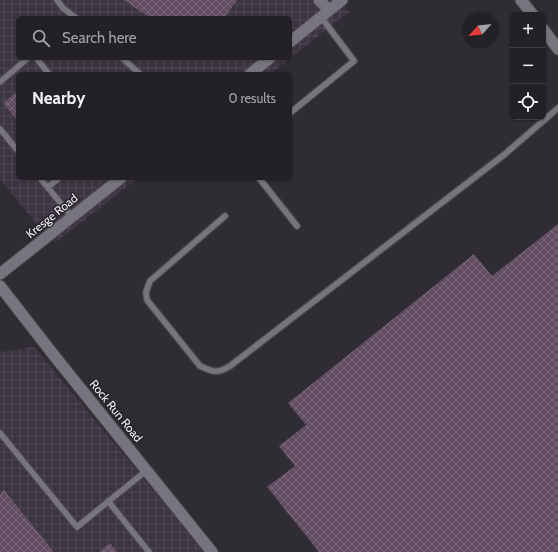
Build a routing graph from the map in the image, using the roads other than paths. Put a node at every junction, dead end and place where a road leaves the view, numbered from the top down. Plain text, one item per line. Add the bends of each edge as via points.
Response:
1 (57, 0) edge
2 (319, 0) edge
3 (342, 0) edge
4 (521, 0) edge
5 (531, 12) edge
6 (325, 14) junction
7 (73, 16) edge
8 (546, 33) edge
9 (292, 40) edge
10 (558, 49) edge
11 (26, 60) edge
12 (38, 60) edge
13 (124, 60) edge
14 (268, 60) edge
15 (47, 72) edge
16 (138, 72) edge
17 (252, 72) edge
18 (0, 82) edge
19 (558, 108) edge
20 (292, 111) edge
21 (0, 130) edge
22 (16, 149) edge
23 (42, 180) edge
24 (56, 180) edge
25 (117, 180) edge
26 (261, 180) edge
27 (48, 187) junction
28 (72, 216) junction
29 (225, 216) dead end
30 (297, 226) dead end
31 (0, 274) edge
32 (0, 286) edge
33 (0, 433) edge
34 (147, 470) junction
35 (108, 501) junction
36 (149, 552) edge
37 (212, 552) edge

1 - 7 lane
2 - 6 street
3 - 6 street
4 - 5 street
6 - 9 street
6 - 20 lane via 354,61
8 - 10 street
11 - 18 lane
12 - 15 lane
13 - 16 lane
14 - 17 street
19 - 29 lane via 505,154 230,366 222,371 211,372 200,366 147,300 146,292 150,281
21 - 22 lane
23 - 27 lane
24 - 27 lane
25 - 28 street, Kresge Road
26 - 30 lane
27 - 28 lane
28 - 31 street, Kresge Road
32 - 34 street, Rock Run Road
33 - 35 lane via 77,527
34 - 35 lane
34 - 37 street, Rock Run Road
35 - 36 lane

